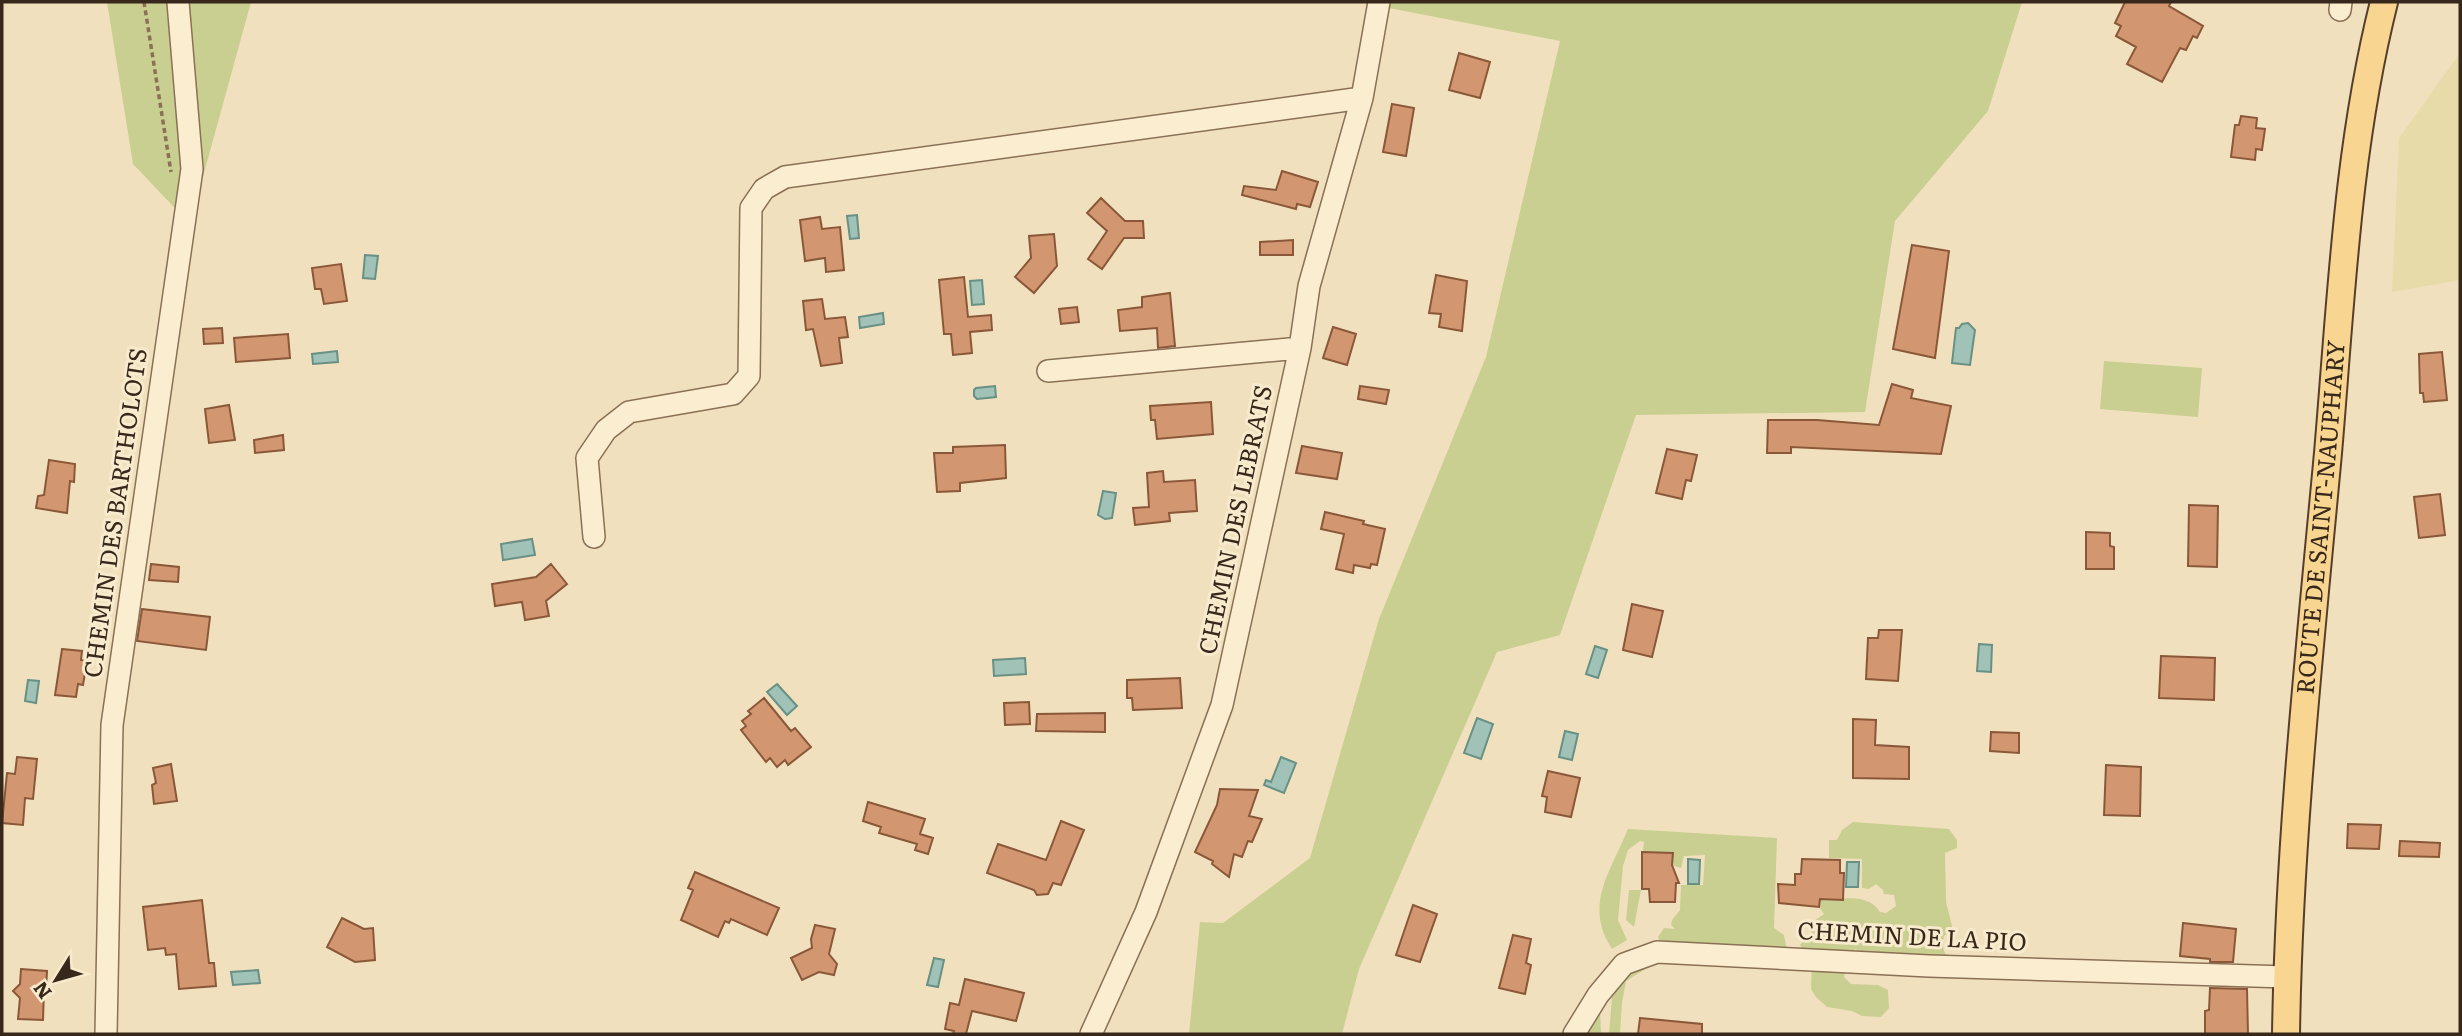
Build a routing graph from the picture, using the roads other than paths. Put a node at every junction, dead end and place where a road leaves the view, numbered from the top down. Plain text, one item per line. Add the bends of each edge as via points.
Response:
1 (178, 2) edge
2 (1379, 2) edge
3 (2384, 2) edge
4 (1362, 98) junction
5 (1300, 348) junction
6 (1048, 371) dead end
7 (594, 537) dead end
8 (2287, 977) junction
9 (106, 1034) edge
10 (1091, 1034) edge
11 (1574, 1034) edge
12 (2286, 1034) edge

1 - 9 street, CHEMIN DES BARTHOLOTS via 192,169 112,725
2 - 4 street, CHEMIN DES LEBRATS
3 - 8 main road, ROUTE DE SAINT-NAUPHARY via 2355,152 2295,819
4 - 5 street, CHEMIN DES LEBRATS via 1308,286
4 - 7 street via 785,177 764,189 751,208 749,376 733,394 629,412 606,429 587,458
5 - 6 street
5 - 10 street, CHEMIN DES LEBRATS via 1222,705 1146,912
8 - 11 street, CHEMIN DE LA PIO via 1929,966 1657,951 1624,964
8 - 12 main road, ROUTE DE SAINT-NAUPHARY

